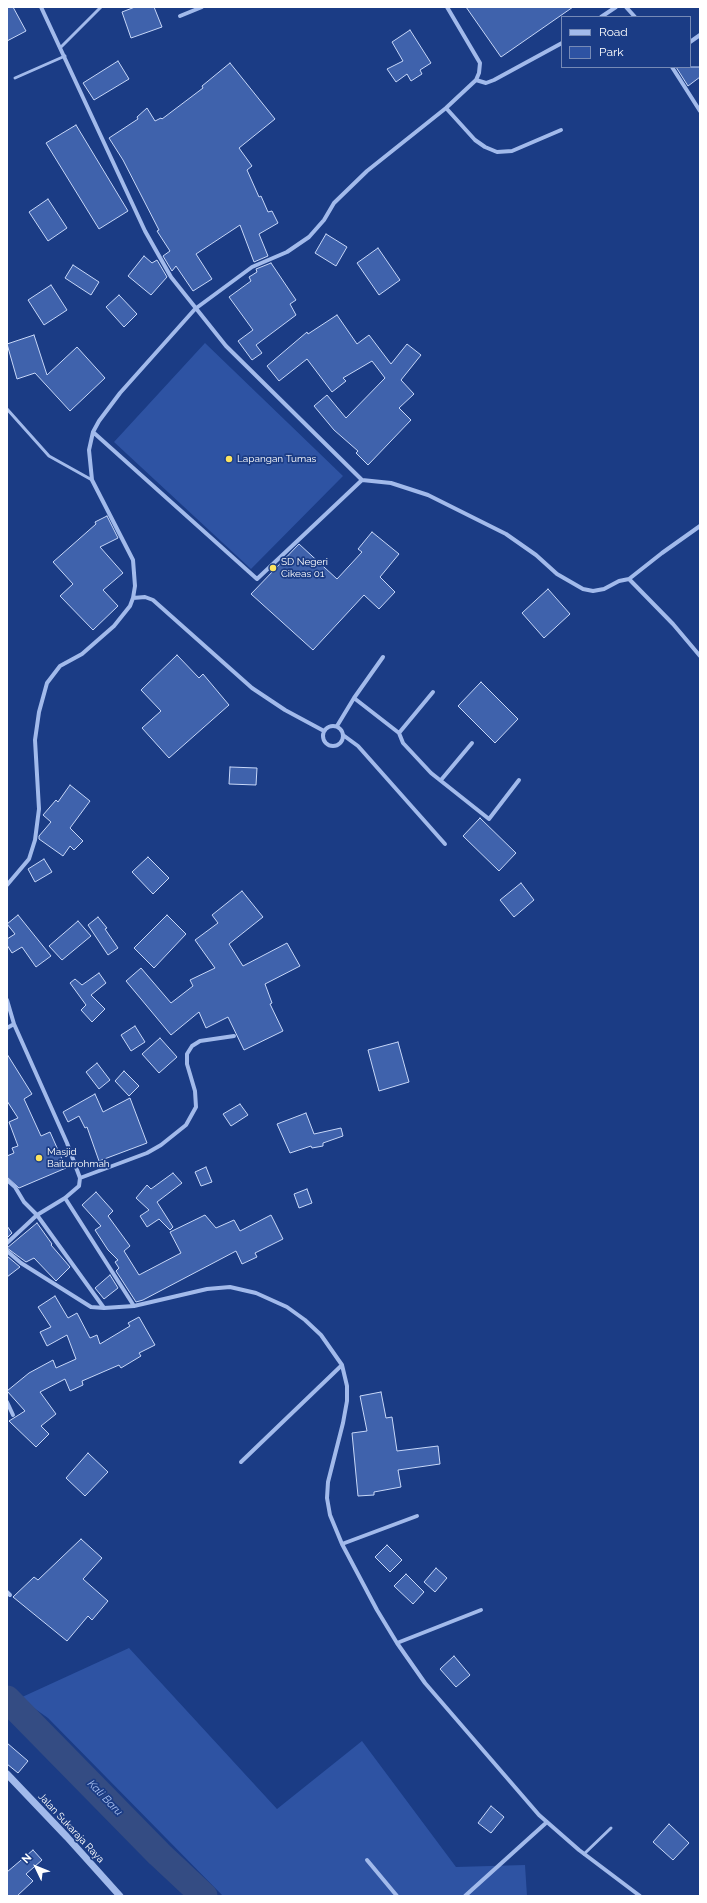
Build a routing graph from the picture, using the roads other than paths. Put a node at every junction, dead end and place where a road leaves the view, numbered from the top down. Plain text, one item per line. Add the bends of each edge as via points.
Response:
1 (41, 7) edge
2 (100, 7) edge
3 (202, 7) edge
4 (447, 7) edge
5 (616, 7) edge
6 (626, 7) edge
7 (180, 16) dead end
8 (602, 16) edge
9 (634, 16) edge
10 (700, 35) edge
11 (691, 41) edge
12 (561, 44) edge
13 (61, 47) junction
14 (65, 56) junction
15 (673, 68) edge
16 (15, 78) dead end
17 (476, 80) junction
18 (446, 108) junction
19 (700, 111) edge
20 (561, 130) dead end
21 (195, 309) junction
22 (7, 409) edge
23 (93, 432) junction
24 (92, 480) junction
25 (362, 480) junction
26 (700, 526) edge
27 (629, 579) junction
28 (134, 598) junction
29 (700, 656) edge
30 (383, 657) dead end
31 (433, 692) dead end
32 (354, 698) junction
33 (337, 726) junction
34 (324, 731) junction
35 (399, 733) junction
36 (343, 735) junction
37 (472, 743) dead end
38 (441, 780) junction
39 (518, 780) dead end
40 (445, 844) dead end
41 (7, 885) edge
42 (7, 1000) edge
43 (14, 1024) junction
44 (7, 1028) edge
45 (234, 1036) dead end
46 (80, 1178) junction
47 (7, 1180) edge
48 (64, 1198) junction
49 (37, 1214) junction
50 (7, 1243) edge
51 (7, 1251) edge
52 (134, 1306) junction
53 (104, 1308) junction
54 (342, 1365) junction
55 (7, 1402) edge
56 (13, 1415) dead end
57 (241, 1462) dead end
58 (416, 1516) dead end
59 (342, 1544) junction
60 (481, 1610) dead end
61 (397, 1643) junction
62 (7, 1774) edge
63 (546, 1822) junction
64 (611, 1828) dead end
65 (584, 1854) junction
66 (367, 1860) dead end
67 (120, 1896) edge
68 (397, 1896) edge
69 (465, 1896) edge
70 (640, 1896) edge

1 - 13 street
2 - 13 lane
3 - 7 street
4 - 17 street via 480,63
5 - 8 street
6 - 9 street
10 - 11 street
12 - 17 street via 494,80 486,83
13 - 14 street
14 - 16 lane
14 - 21 street via 145,230 171,277
15 - 19 street
17 - 18 street
18 - 20 street via 475,140 497,152 512,151
18 - 21 street via 367,171 334,203 324,220 309,237 287,252 252,267
21 - 23 street via 120,393
21 - 25 street via 248,370
22 - 24 lane via 49,456
23 - 24 street via 89,450
23 - 25 street via 257,579
24 - 28 street via 133,560
25 - 27 street via 392,483 413,489 506,534 569,583 583,589 604,589
26 - 27 street
27 - 29 street
28 - 34 street via 145,597 153,600 252,688
28 - 41 street via 114,626 82,654 60,666 47,684 35,740 39,809 35,840 29,859
30 - 32 street
31 - 35 street
32 - 33 street
32 - 35 street
33 - 34 street
33 - 36 street
34 - 36 street via 323,737 331,746 337,745
35 - 38 street via 403,743
36 - 40 street via 358,746
37 - 38 street
38 - 39 street via 489,819
42 - 43 street
43 - 44 street
43 - 46 street
45 - 46 street via 200,1041 192,1046 187,1054 196,1107 186,1125 161,1146 147,1153
46 - 48 street via 79,1186
47 - 49 street
48 - 49 street
48 - 52 street
49 - 50 street
49 - 53 street
51 - 53 street via 21,1263 82,1302 91,1307
52 - 53 street
52 - 54 street via 207,1289 244,1289 287,1306 321,1335
54 - 57 street
54 - 59 street via 347,1386 347,1401 328,1482 327,1498 330,1515
55 - 56 street
58 - 59 street
59 - 61 street
60 - 61 street
61 - 63 street via 425,1683
62 - 67 street, Jalan Sukaraja Raya
63 - 65 street
63 - 69 street
64 - 65 lane
65 - 70 street
66 - 68 street

